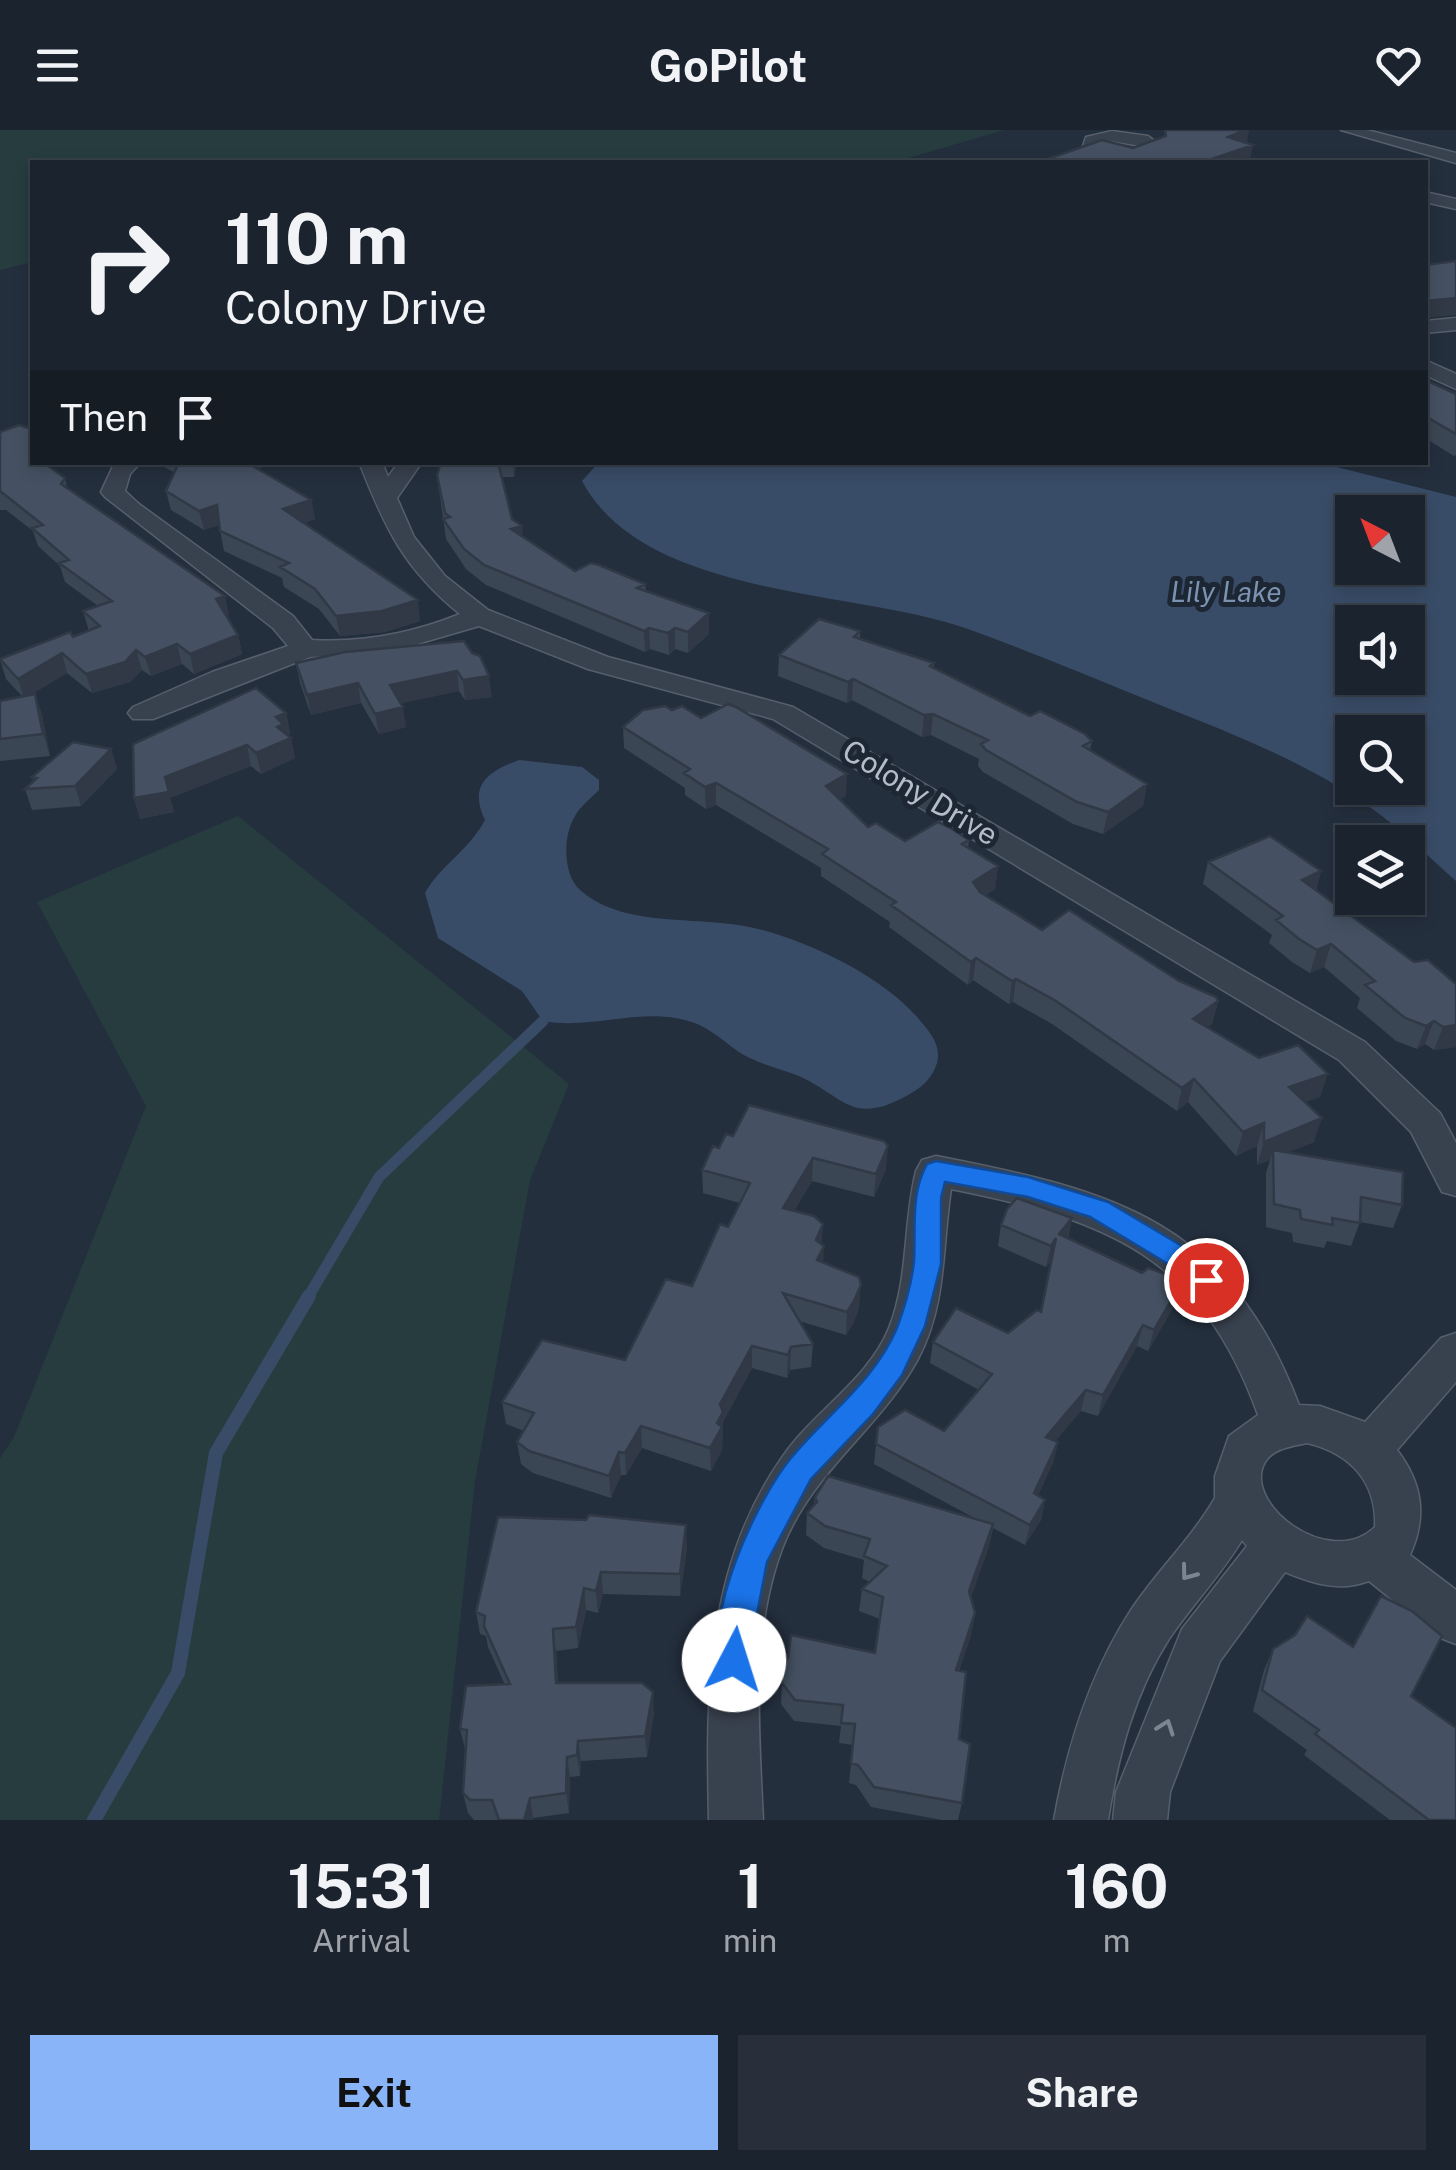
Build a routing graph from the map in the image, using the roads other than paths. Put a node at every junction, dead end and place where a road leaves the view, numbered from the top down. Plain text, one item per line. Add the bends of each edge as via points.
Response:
1 (1068, 130) edge
2 (1166, 130) edge
3 (1349, 130) edge
4 (1098, 145) junction
5 (1081, 158) edge
6 (1456, 158) edge
7 (1428, 199) edge
8 (1456, 204) edge
9 (1456, 324) edge
10 (1428, 327) edge
11 (1428, 368) edge
12 (1456, 383) edge
13 (372, 465) edge
14 (409, 465) edge
15 (120, 468) edge
16 (387, 495) junction
17 (479, 616) junction
18 (304, 648) junction
19 (143, 713) dead end
20 (1456, 1180) edge
21 (1456, 1351) edge
22 (1284, 1424) junction
23 (1368, 1450) junction
24 (1240, 1494) junction
25 (1278, 1544) junction
26 (1376, 1557) junction
27 (1456, 1620) edge
28 (736, 1820) edge
29 (1082, 1820) edge
30 (1140, 1820) edge

1 - 4 street
2 - 4 street via 1142,139 1152,150 1129,155
3 - 6 street
4 - 5 street
7 - 8 street
9 - 10 street
11 - 12 street
13 - 16 street, Colony Drive
14 - 16 street
15 - 18 street via 114,492 130,509 284,622
16 - 17 street, Colony Drive via 402,538 436,582
17 - 18 street via 441,632 382,643
17 - 20 street, Colony Drive via 598,663 783,713 862,757 1352,1052 1426,1122
18 - 19 street
21 - 23 street
22 - 23 street via 1332,1428
22 - 24 street via 1248,1445 1240,1462
22 - 28 street via 1271,1380 1240,1319 1178,1256 1099,1210 1028,1187 936,1171 928,1198 927,1264 912,1326 862,1405 800,1469 752,1559 736,1624
23 - 26 street via 1392,1475 1400,1498 1393,1542
24 - 25 street via 1258,1526
24 -> 29 street via 1229,1527 1148,1627 1111,1703
25 - 26 street via 1328,1564
30 -> 25 street via 1143,1792 1200,1646
26 - 27 street

